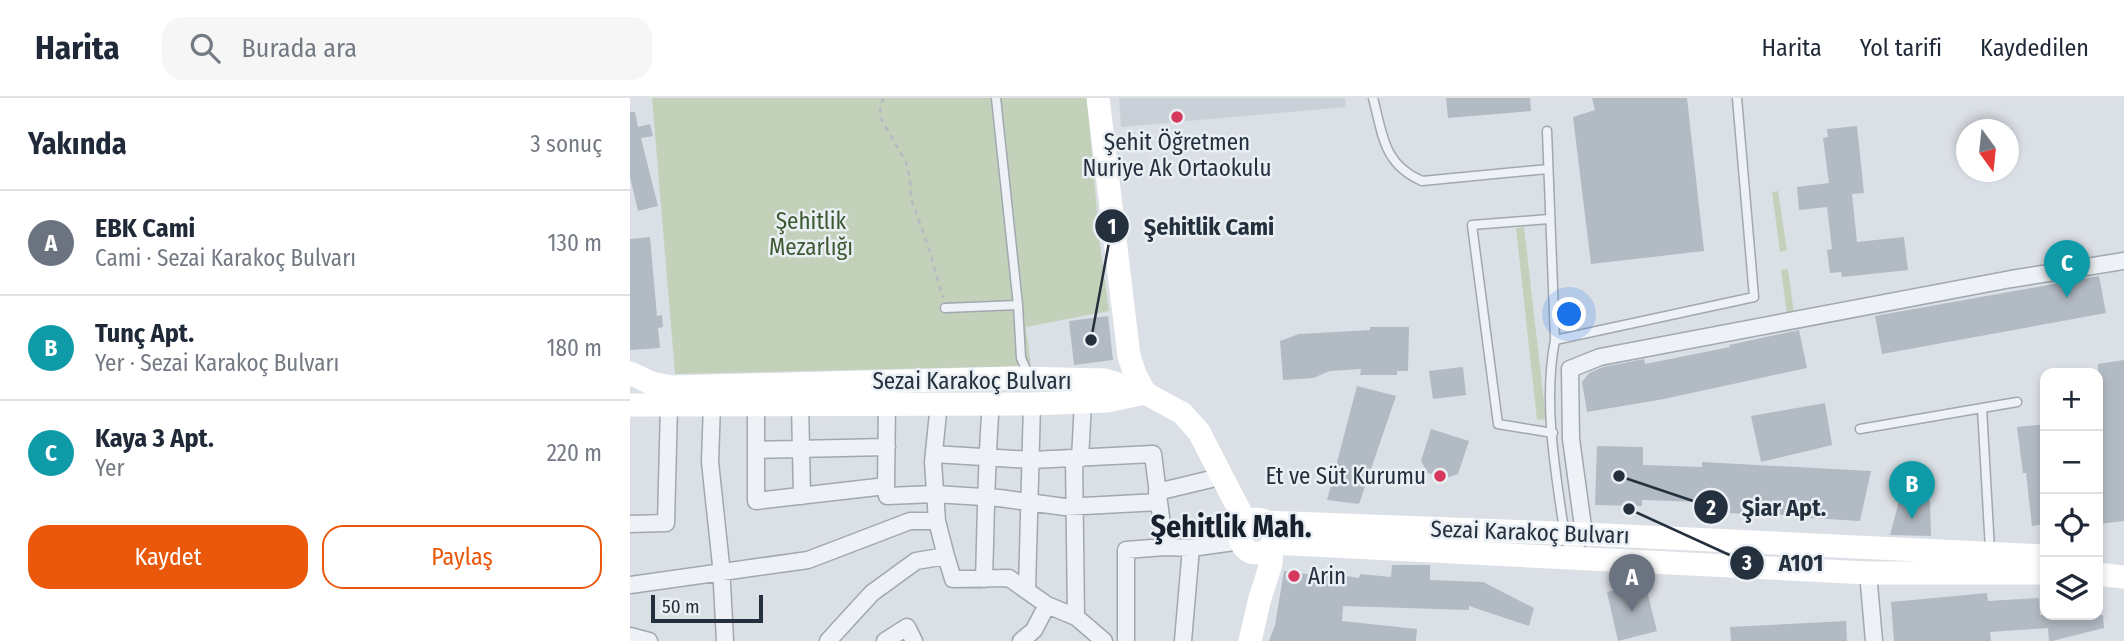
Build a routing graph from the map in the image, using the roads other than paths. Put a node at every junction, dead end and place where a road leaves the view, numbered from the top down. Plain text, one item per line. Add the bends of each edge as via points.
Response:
1 (996, 98) edge
2 (1098, 98) edge
3 (1373, 98) edge
4 (1737, 98) edge
5 (1547, 131) dead end
6 (1548, 169) junction
7 (1549, 219) junction
8 (2124, 261) edge
9 (1018, 305) junction
10 (946, 308) road end
11 (1555, 340) junction
12 (632, 377) edge
13 (1030, 379) junction
14 (1145, 393) junction
15 (1083, 402) junction
16 (2017, 402) dead end
17 (756, 403) junction
18 (887, 403) junction
19 (939, 403) junction
20 (990, 403) junction
21 (712, 404) junction
22 (800, 404) junction
23 (1032, 404) junction
24 (630, 405) edge
25 (668, 406) junction
26 (1982, 408) junction
27 (1860, 429) dead end
28 (1553, 433) junction
29 (887, 447) junction
30 (802, 449) junction
31 (756, 450) junction
32 (934, 454) junction
33 (986, 457) junction
34 (1077, 459) junction
35 (1032, 460) junction
36 (1224, 476) junction
37 (886, 486) junction
38 (935, 494) junction
39 (802, 496) junction
40 (987, 497) junction
41 (1158, 497) junction
42 (1031, 502) junction
43 (1073, 506) junction
44 (937, 521) junction
45 (630, 524) edge
46 (1574, 534) junction
47 (1254, 535) junction
48 (1165, 547) junction
49 (1191, 548) junction
50 (1990, 553) junction
51 (946, 556) junction
52 (2040, 556) edge
53 (1564, 557) junction
54 (2103, 559) edge
55 (2124, 561) edge
56 (721, 571) junction
57 (1868, 573) junction
58 (2040, 573) edge
59 (2103, 575) edge
60 (2124, 577) edge
61 (984, 579) junction
62 (630, 584) edge
63 (1027, 590) junction
64 (1047, 605) junction
65 (1076, 617) junction
66 (630, 636) edge
67 (649, 641) edge
68 (725, 641) edge
69 (828, 641) edge
70 (885, 641) edge
71 (915, 641) edge
72 (1021, 641) edge
73 (1104, 641) edge
74 (1126, 641) edge
75 (1183, 641) edge
76 (1250, 641) edge
77 (1874, 641) edge

1 - 9 lane
2 - 14 street via 1129,356
3 - 6 lane via 1388,152 1405,173 1422,181
4 - 11 lane via 1754,297
5 - 6 lane
6 - 7 lane
7 - 11 lane
7 - 28 lane via 1472,225 1498,424
8 - 46 street via 1600,357 1570,369
9 - 10 lane
9 - 13 lane via 1021,358
11 - 28 lane via 1549,369
12 - 13 street, Sezai Karakoç Bulvarı via 673,387
13 - 14 street, Sezai Karakoç Bulvarı via 1105,380
14 - 15 street
14 - 36 street, Sezai Karakoç Bulvarı via 1182,413 1199,432
15 - 23 street
15 - 34 street
16 - 26 lane
17 - 21 street
17 - 22 street
17 - 31 street
18 - 19 street
18 - 22 street
18 - 29 street
19 - 20 street
19 - 32 street
20 - 23 street
20 - 33 street
21 - 25 street
21 - 56 street via 710,461
22 - 30 street
23 - 35 street
24 - 25 street
25 - 45 street via 666,523
26 - 27 lane
26 - 50 lane
28 - 46 lane
29 - 30 street
29 - 37 street
30 - 31 street
30 - 39 street
31 - 39 street via 756,501
32 - 33 street
32 - 38 street
33 - 35 street
33 - 40 street
34 - 35 street
34 - 41 street via 1153,454
34 - 43 street
35 - 42 street
36 - 41 street
36 - 47 street, Sezai Karakoç Bulvarı
37 - 38 street via 887,496
37 - 39 street
38 - 40 street
38 - 44 street
40 - 42 street
40 - 61 street
41 - 43 street
41 - 48 street
42 - 43 street
42 - 63 street
43 - 65 street
44 - 51 street
44 - 56 street via 910,521 808,560
46 - 47 street, Sezai Karakoç Bulvarı
46 - 50 street, Sezai Karakoç Bulvarı
46 - 53 street
47 - 49 street
47 - 53 street, Sezai Karakoç Bulvarı
47 - 76 street via 1271,564
48 - 49 street
48 - 74 street via 1126,550
49 - 75 street
50 - 52 street, Sezai Karakoç Bulvarı
51 - 61 street via 953,579
51 - 69 street via 916,561 872,593
53 - 57 street, Sezai Karakoç Bulvarı
54 - 55 street
56 - 62 street
56 - 68 street
57 - 58 street, Sezai Karakoç Bulvarı
57 - 77 street
59 - 60 street
61 - 63 street via 1009,578
63 - 64 street
64 - 65 street
64 - 72 street via 1034,631
65 - 73 street
66 - 67 street
70 - 71 street via 907,627

